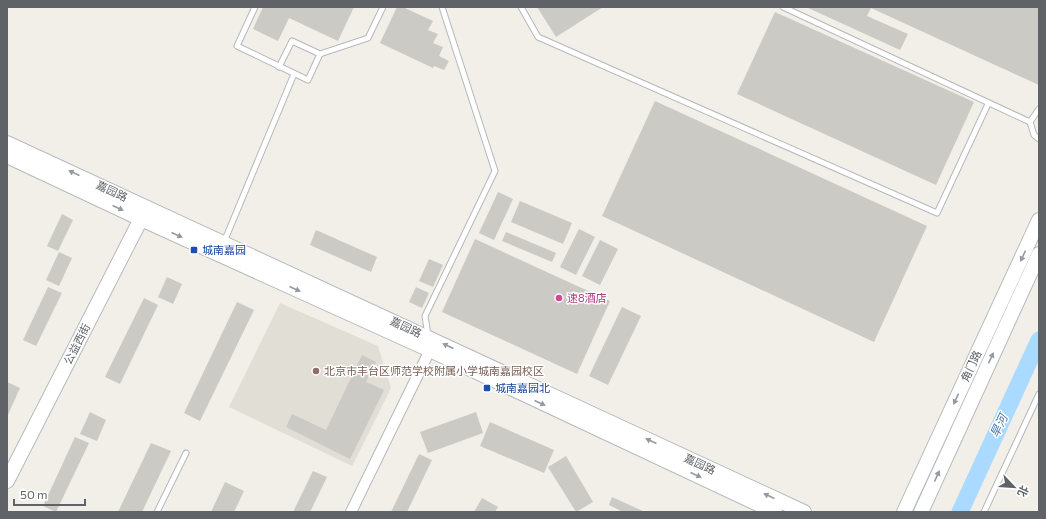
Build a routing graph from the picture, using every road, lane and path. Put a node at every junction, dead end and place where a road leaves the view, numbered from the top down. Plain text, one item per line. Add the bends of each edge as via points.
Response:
1 (255, 7) edge
2 (383, 7) edge
3 (442, 7) edge
4 (521, 7) edge
5 (783, 7) edge
6 (320, 54) junction
7 (279, 67) junction
8 (294, 74) junction
9 (988, 104) junction
10 (1039, 109) edge
11 (1030, 122) junction
12 (1039, 139) edge
13 (7, 143) edge
14 (7, 156) edge
15 (144, 213) junction
16 (1039, 220) edge
17 (221, 249) junction
18 (1039, 254) edge
19 (429, 343) junction
20 (1039, 394) edge
21 (186, 453) dead end
22 (7, 481) edge
23 (158, 512) edge
24 (351, 512) edge
25 (775, 512) edge
26 (804, 512) edge
27 (904, 512) edge
28 (921, 512) edge
29 (984, 512) edge

1 - 7 lane via 237,46
2 - 6 lane via 368,38
3 - 19 lane via 495,171 425,316
4 - 9 lane via 538,36 936,213
5 - 9 lane
6 - 7 lane via 292,41
6 - 8 lane via 308,80
7 - 8 lane
8 - 17 lane
9 - 11 lane
10 - 11 lane
11 - 12 lane via 1034,135
15 -> 13 main road, 嘉园路
14 -> 15 main road, 嘉园路
15 - 17 main road, 嘉园路
15 - 22 main road, 公益西街
16 -> 27 main road, 角门路
17 - 19 main road, 嘉园路
28 -> 18 main road, 角门路
19 - 24 street
19 -> 25 main road, 嘉园路
26 -> 19 main road, 嘉园路
20 - 29 lane
21 - 23 lane

